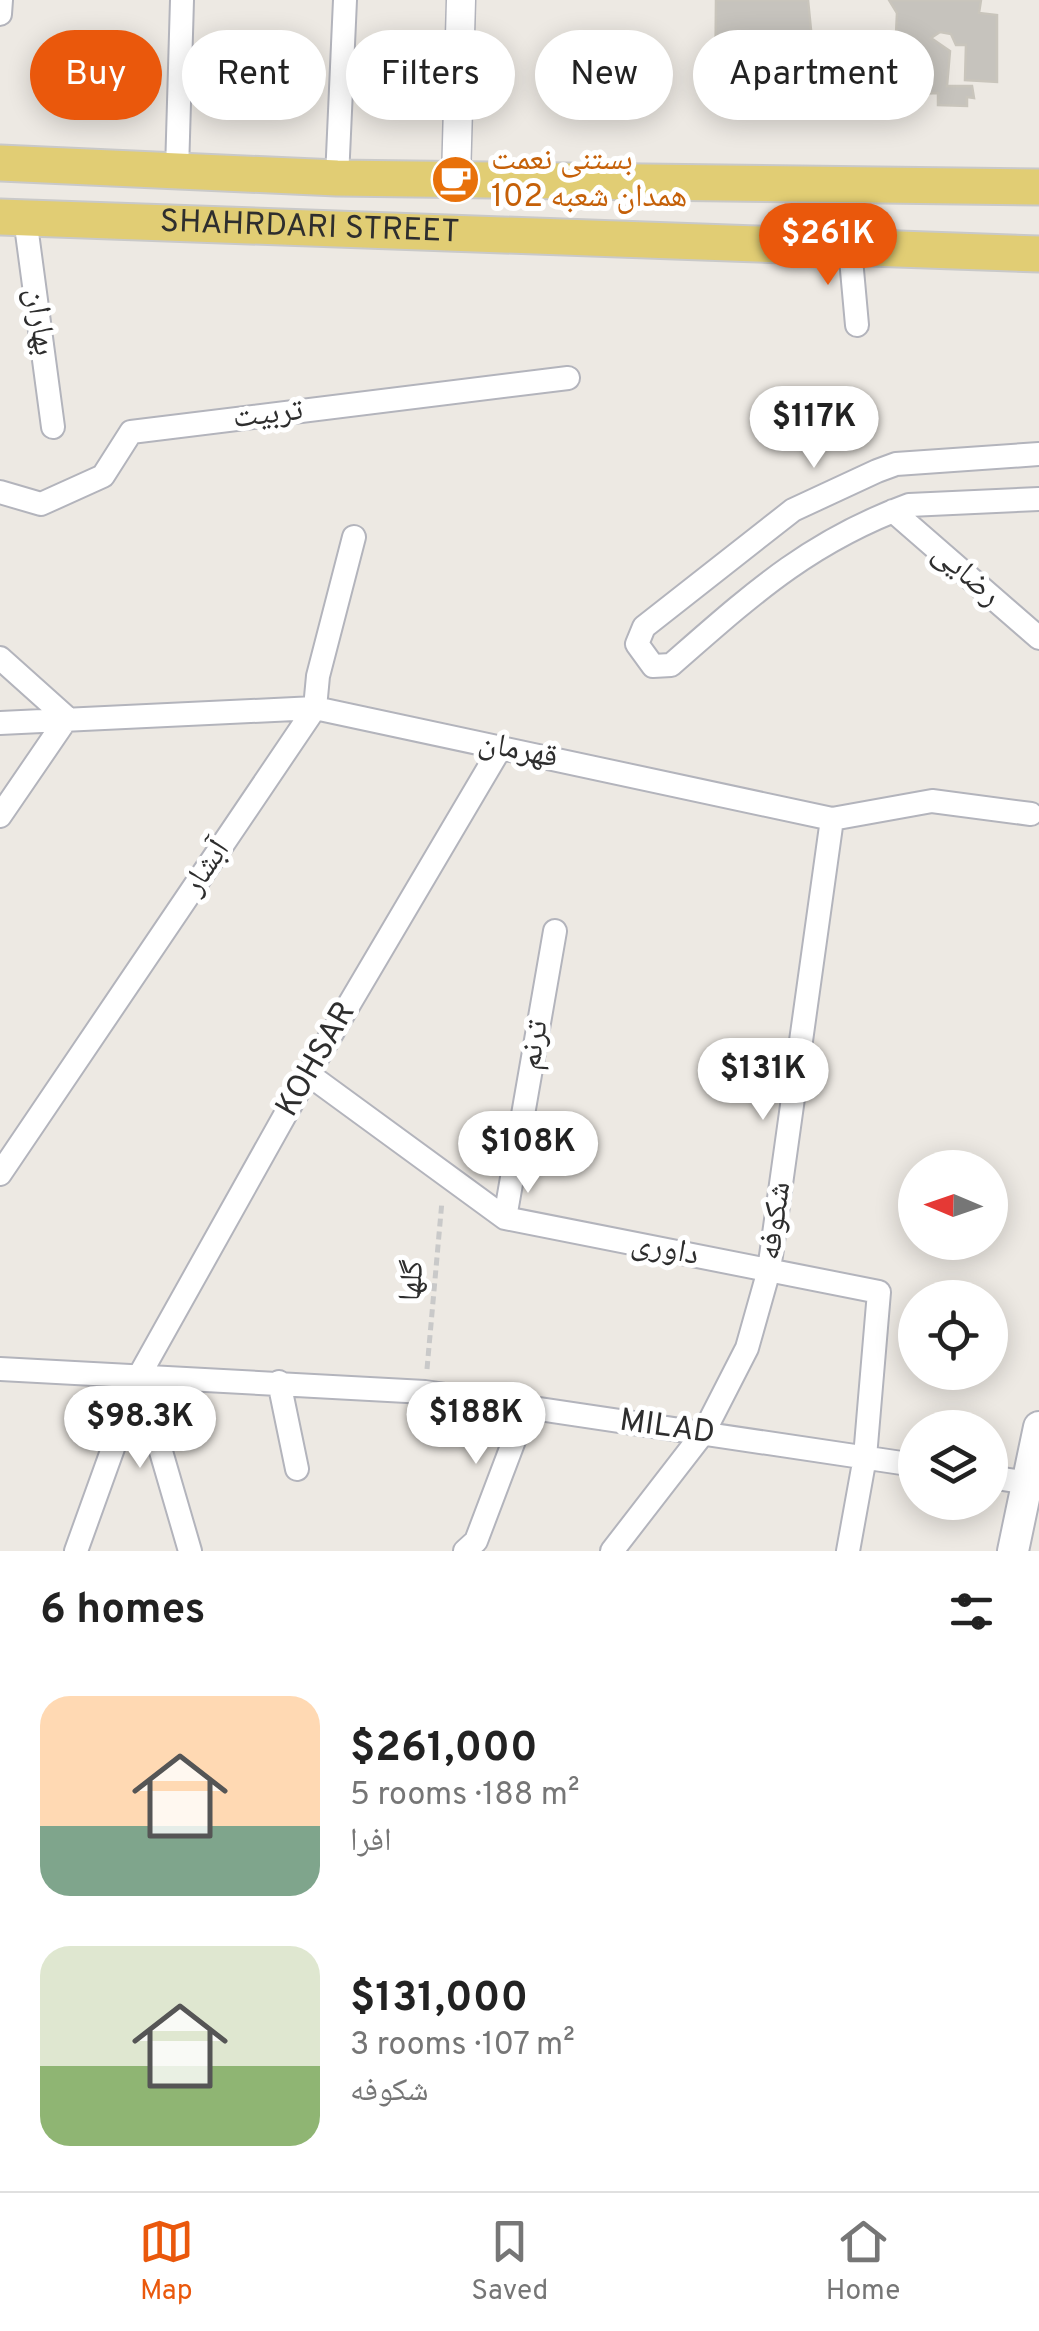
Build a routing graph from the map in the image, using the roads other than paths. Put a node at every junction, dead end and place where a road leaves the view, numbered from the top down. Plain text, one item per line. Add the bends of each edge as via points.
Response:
1 (1, 0) edge
2 (182, 0) edge
3 (345, 0) edge
4 (460, 0) edge
5 (0, 14) edge
6 (0, 163) edge
7 (177, 171) junction
8 (337, 178) junction
9 (456, 179) junction
10 (1039, 187) edge
11 (13, 218) edge
12 (850, 248) junction
13 (1039, 254) edge
14 (857, 325) dead end
15 (568, 378) dead end
16 (53, 427) dead end
17 (1039, 454) edge
18 (0, 492) edge
19 (1039, 499) edge
20 (893, 511) junction
21 (354, 537) dead end
22 (1039, 638) edge
23 (0, 658) edge
24 (315, 708) junction
25 (67, 718) junction
26 (0, 723) edge
27 (501, 746) junction
28 (1031, 814) dead end
29 (0, 816) edge
30 (832, 820) junction
31 (555, 931) dead end
32 (308, 1074) junction
33 (0, 1174) edge
34 (505, 1218) junction
35 (769, 1270) junction
36 (0, 1369) edge
37 (139, 1376) junction
38 (279, 1382) junction
39 (526, 1409) junction
40 (1039, 1427) edge
41 (704, 1432) junction
42 (866, 1457) junction
43 (898, 1462) edge
44 (297, 1470) dead end
45 (1008, 1480) edge
46 (1028, 1483) junction
47 (76, 1551) edge
48 (190, 1551) edge
49 (465, 1551) edge
50 (612, 1551) edge
51 (848, 1551) edge
52 (1013, 1551) edge

1 - 5 street
2 - 7 street
3 - 8 street
4 - 9 street
6 - 7 main road, SHAHRDARI STREET
7 - 8 main road, SHAHRDARI STREET
8 - 9 main road, SHAHRDARI STREET
9 - 10 main road, SHAHRDARI STREET
11 - 12 main road, SHAHRDARI STREET
11 - 16 street, بهاران
12 - 13 main road, SHAHRDARI STREET
12 - 14 street
15 - 18 street, تربیت via 131,432 103,476 88,483 41,504
17 - 20 street via 896,464 810,502 755,536 644,627 636,644 653,666 672,665 788,565
19 - 20 street
20 - 22 street, رضایی
21 - 24 street, آبشار
23 - 25 street
24 - 25 street, قهرمان
24 - 27 street, قهرمان
24 - 33 street, آبشار
25 - 26 street, قهرمان
25 - 29 street
27 - 30 street, قهرمان
27 - 32 street, KOHSAR
28 - 30 street, قهرمان via 932,801
30 - 35 street, شکوفه
31 - 34 street, ترنم
32 - 34 street, داوری
32 - 37 street, KOHSAR
34 - 35 street, داوری
35 - 41 street, شکوفه via 748,1348
35 - 42 street, داوری via 879,1292
36 - 37 street, MILAD
37 - 38 street, MILAD
37 - 47 street, KOHSAR
37 - 48 street
38 - 39 street, MILAD via 425,1392
38 - 44 street
39 - 41 street, MILAD
39 - 49 street via 476,1541
40 - 46 main road
41 - 42 street, MILAD
41 - 50 street, شکوفه
42 - 43 street, MILAD
42 - 51 street
45 - 46 street
46 - 52 main road

